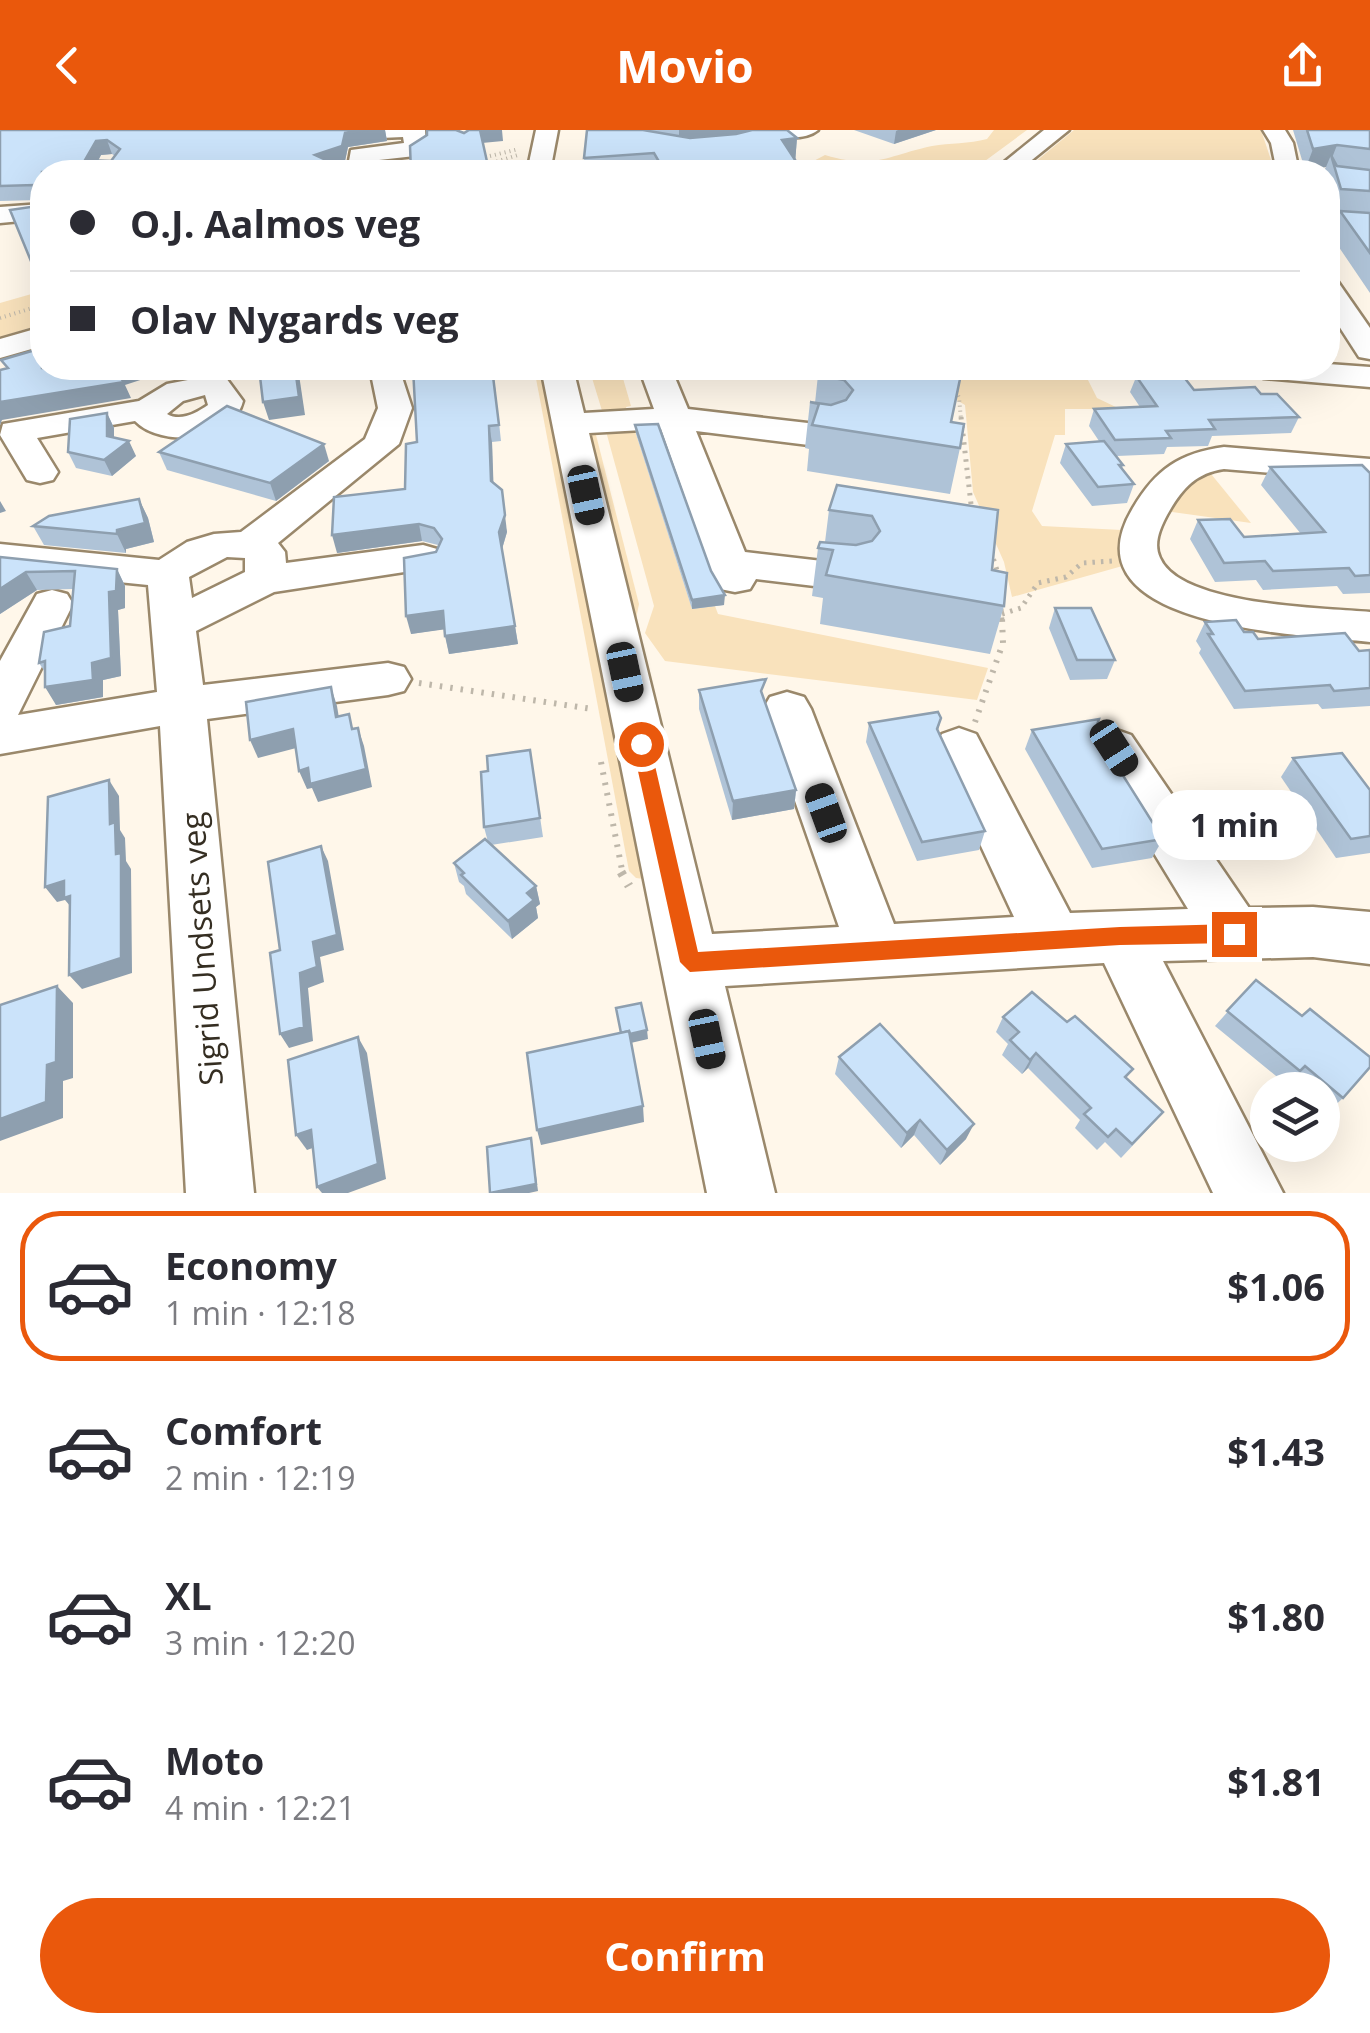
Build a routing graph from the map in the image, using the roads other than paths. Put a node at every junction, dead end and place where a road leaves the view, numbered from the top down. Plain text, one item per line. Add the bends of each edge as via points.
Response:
1 (414, 130) edge
2 (547, 130) edge
3 (1058, 130) edge
4 (1274, 130) edge
5 (792, 131) edge
6 (336, 133) edge
7 (755, 146) edge
8 (359, 156) edge
9 (541, 160) edge
10 (1019, 160) edge
11 (1286, 160) edge
12 (30, 214) edge
13 (2, 218) edge
14 (1340, 223) edge
15 (1370, 225) edge
16 (1340, 307) edge
17 (1355, 331) edge
18 (30, 340) edge
19 (0, 350) edge
20 (1340, 374) edge
21 (1370, 377) edge
22 (218, 380) edge
23 (389, 380) edge
24 (560, 380) edge
25 (659, 380) edge
26 (673, 418) junction
27 (570, 424) junction
28 (825, 436) edge
29 (1370, 470) edge
30 (40, 472) dead end
31 (0, 557) edge
32 (424, 558) edge
33 (256, 562) junction
34 (848, 577) edge
35 (172, 598) junction
36 (52, 604) dead end
37 (1370, 627) edge
38 (388, 678) road end
39 (182, 704) junction
40 (0, 705) edge
41 (788, 710) dead end
42 (0, 736) edge
43 (959, 747) road end
44 (1114, 748) dead end
45 (1234, 934) junction
46 (1120, 936) junction
47 (1370, 938) edge
48 (1054, 940) junction
49 (876, 951) junction
50 (690, 962) junction
51 (220, 1193) edge
52 (741, 1193) edge
53 (1250, 1193) edge

1 - 6 street
1 - 8 street via 415,149
2 - 9 street
3 - 10 street
4 - 11 street
5 - 7 street
12 - 13 street
14 - 15 street
16 - 17 street
18 - 19 street
20 - 21 street
22 - 30 street via 224,408 203,423 158,425 148,409 15,431
23 - 33 street via 395,408 381,444
24 - 27 street
25 - 26 street
26 - 27 street
26 - 28 street
26 - 34 street via 732,571
27 - 50 street
29 - 37 street via 1224,458 1186,466 1172,475 1140,528 1138,559 1171,590 1209,607
31 - 35 street
32 - 33 street
33 - 35 street
33 - 35 street via 201,550
35 - 39 street, Sigrid Undsets veg
36 - 40 street
38 - 39 street
39 - 42 street
39 - 51 street, Sigrid Undsets veg
41 - 49 street
43 - 48 street
44 - 45 street
45 - 46 street
45 - 47 street
46 - 48 street
46 - 53 street
48 - 49 street
49 - 50 street
50 - 52 street

